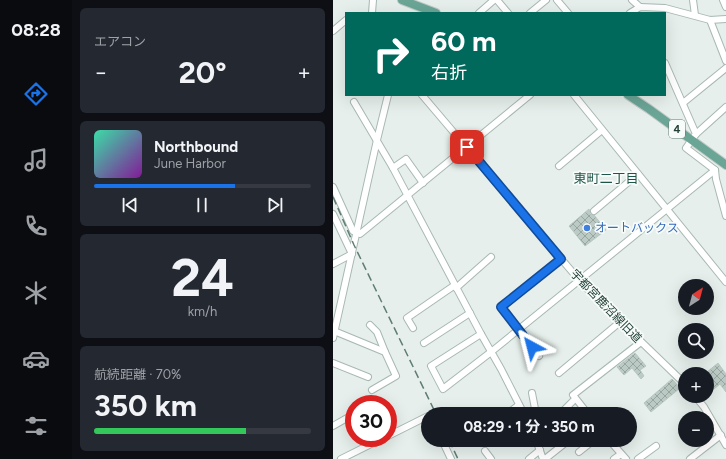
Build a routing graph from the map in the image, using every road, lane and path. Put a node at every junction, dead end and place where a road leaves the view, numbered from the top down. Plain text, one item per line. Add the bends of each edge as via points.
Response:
1 (373, 0) edge
2 (402, 0) edge
3 (494, 0) edge
4 (497, 0) edge
5 (546, 0) edge
6 (557, 0) edge
7 (665, 0) edge
8 (693, 0) edge
9 (723, 0) edge
10 (636, 3) edge
11 (726, 7) edge
12 (665, 8) junction
13 (371, 12) edge
14 (433, 12) edge
15 (480, 12) edge
16 (507, 12) edge
17 (531, 12) edge
18 (567, 12) edge
19 (632, 12) edge
20 (695, 15) junction
21 (726, 19) edge
22 (710, 20) junction
23 (345, 21) edge
24 (333, 31) edge
25 (726, 61) edge
26 (666, 65) edge
27 (726, 68) edge
28 (388, 96) edge
29 (423, 96) edge
30 (530, 96) edge
31 (575, 96) edge
32 (630, 96) edge
33 (354, 102) dead end
34 (683, 103) junction
35 (726, 107) edge
36 (602, 130) junction
37 (694, 137) junction
38 (377, 140) junction
39 (467, 147) junction
40 (726, 165) edge
41 (559, 166) dead end
42 (393, 168) junction
43 (715, 170) junction
44 (638, 174) junction
45 (423, 183) junction
46 (333, 187) edge
47 (408, 195) junction
48 (667, 209) junction
49 (594, 211) dead end
50 (333, 214) edge
51 (726, 216) edge
52 (357, 233) junction
53 (352, 254) junction
54 (491, 257) dead end
55 (561, 259) junction
56 (333, 264) edge
57 (580, 281) junction
58 (726, 282) edge
59 (456, 287) junction
60 (470, 313) junction
61 (620, 322) junction
62 (370, 325) dead end
63 (413, 328) dead end
64 (518, 330) junction
65 (334, 334) edge
66 (481, 334) junction
67 (641, 342) junction
68 (424, 343) dead end
69 (385, 352) junction
70 (491, 352) junction
71 (539, 356) dead end
72 (333, 363) edge
73 (559, 373) dead end
74 (678, 377) edge
75 (368, 378) dead end
76 (372, 390) dead end
77 (532, 393) dead end
78 (575, 399) junction
79 (701, 403) edge
80 (519, 405) joint
81 (516, 407) edge
82 (535, 407) edge
83 (567, 407) edge
84 (582, 407) edge
85 (345, 419) edge
86 (421, 420) edge
87 (333, 426) edge
88 (397, 432) edge
89 (721, 436) junction
90 (726, 445) edge
91 (656, 446) dead end
92 (365, 447) edge
93 (445, 447) edge
94 (539, 447) edge
95 (560, 447) edge
96 (585, 447) edge
97 (615, 447) edge
98 (540, 450) junction
99 (485, 451) dead end
100 (579, 452) dead end
101 (621, 454) junction
102 (341, 459) edge
103 (451, 459) edge
104 (491, 459) edge
105 (529, 459) edge
106 (544, 459) edge
107 (614, 459) edge
108 (626, 459) edge
109 (638, 459) edge
110 (690, 459) edge

1 - 13 street
2 - 14 main road
3 - 15 street
4 - 16 street
5 - 17 street
6 - 18 street
7 - 12 street
8 - 20 street
9 - 11 street
10 - 12 street
10 - 19 street
12 - 20 street
20 - 22 street
21 - 22 street
22 - 25 street
23 - 24 street
26 - 34 street
27 - 34 street
28 - 38 street
29 - 39 street, 宇都宮鹿沼線旧道
30 - 39 street
31 - 36 street
32 - 37 main road, 4
33 - 38 street
34 - 37 street
35 - 37 street
36 - 41 street
36 - 44 street
37 - 40 main road, 4
37 - 43 street via 686,148
38 - 42 street
38 - 52 street
39 - 45 street
39 - 55 street, 宇都宮鹿沼線旧道
42 - 45 street via 406,159
42 - 47 street
43 - 48 street
43 - 51 street
44 - 48 street
44 - 49 street
45 - 47 street
46 - 52 street via 353,231
47 - 52 street via 360,234
47 - 59 street
48 - 57 street
48 - 58 street
50 - 53 street
52 - 53 street
53 - 56 street
53 - 65 street
54 - 59 street
55 - 57 street, 宇都宮鹿沼線旧道
55 - 64 street via 501,307
57 - 61 street, 宇都宮鹿沼線旧道
57 - 64 street
59 - 60 street
59 - 63 street via 407,318
60 - 66 street
60 - 68 street
61 - 67 street, 宇都宮鹿沼線旧道
61 - 73 street
62 - 69 street via 377,332
64 - 70 street
64 - 71 street
65 - 69 street
66 - 70 street
66 - 70 street via 431,366 443,389
67 - 74 street, 宇都宮鹿沼線旧道
67 - 78 street via 573,395
69 - 76 street via 396,376
70 - 80 street
72 - 75 street
77 - 82 street
78 - 83 street
78 - 84 street
79 - 89 street
80 - 81 street
85 - 87 street
86 - 88 street
89 - 90 street
89 - 110 street
91 - 109 street
92 - 102 street
93 - 103 street
94 - 98 street
95 - 106 street
96 - 100 street
97 - 101 street
98 - 105 street
98 - 106 street
99 - 104 street
101 - 107 street
101 - 108 street

